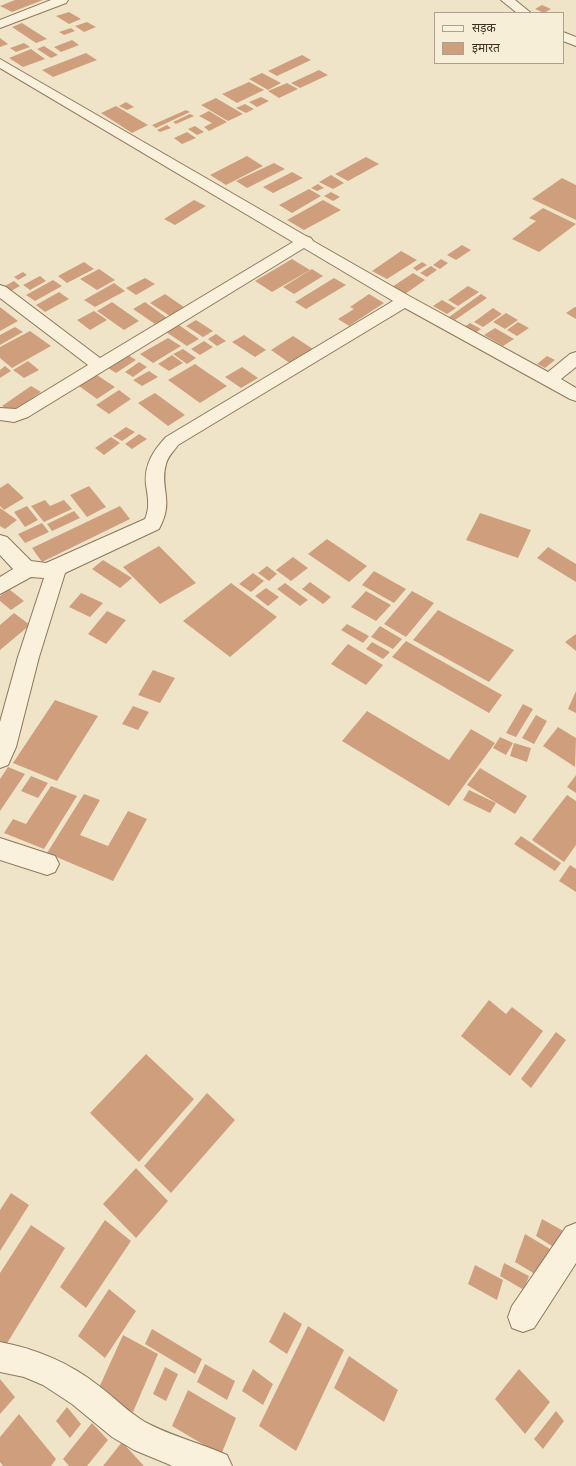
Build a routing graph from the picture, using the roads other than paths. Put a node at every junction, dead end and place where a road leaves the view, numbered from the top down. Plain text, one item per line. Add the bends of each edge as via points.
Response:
1 (62, 0) edge
2 (506, 0) edge
3 (524, 12) edge
4 (0, 24) edge
5 (564, 36) edge
6 (576, 42) edge
7 (0, 63) edge
8 (306, 241) junction
9 (0, 290) edge
10 (405, 301) junction
11 (576, 358) edge
12 (100, 366) junction
13 (549, 380) junction
14 (576, 395) edge
15 (0, 414) edge
16 (0, 542) edge
17 (57, 568) junction
18 (28, 570) junction
19 (0, 586) edge
20 (0, 758) edge
21 (0, 849) edge
22 (47, 864) dead end
23 (576, 1237) edge
24 (523, 1317) dead end
25 (0, 1357) edge
26 (216, 1466) edge

1 - 4 street
2 - 3 street
5 - 6 street
7 - 8 street
8 - 10 street
8 - 12 street
9 - 12 street
10 - 13 street
10 - 17 street via 172,441 161,450 156,461 158,510 152,524
11 - 13 street
12 - 15 street via 22,413 14,416
13 - 14 street
16 - 18 street via 21,566
17 - 18 street via 45,571
17 - 20 street via 36,627
18 - 19 street
21 - 22 street
23 - 24 street
25 - 26 street via 29,1362 55,1374 123,1426 146,1440

